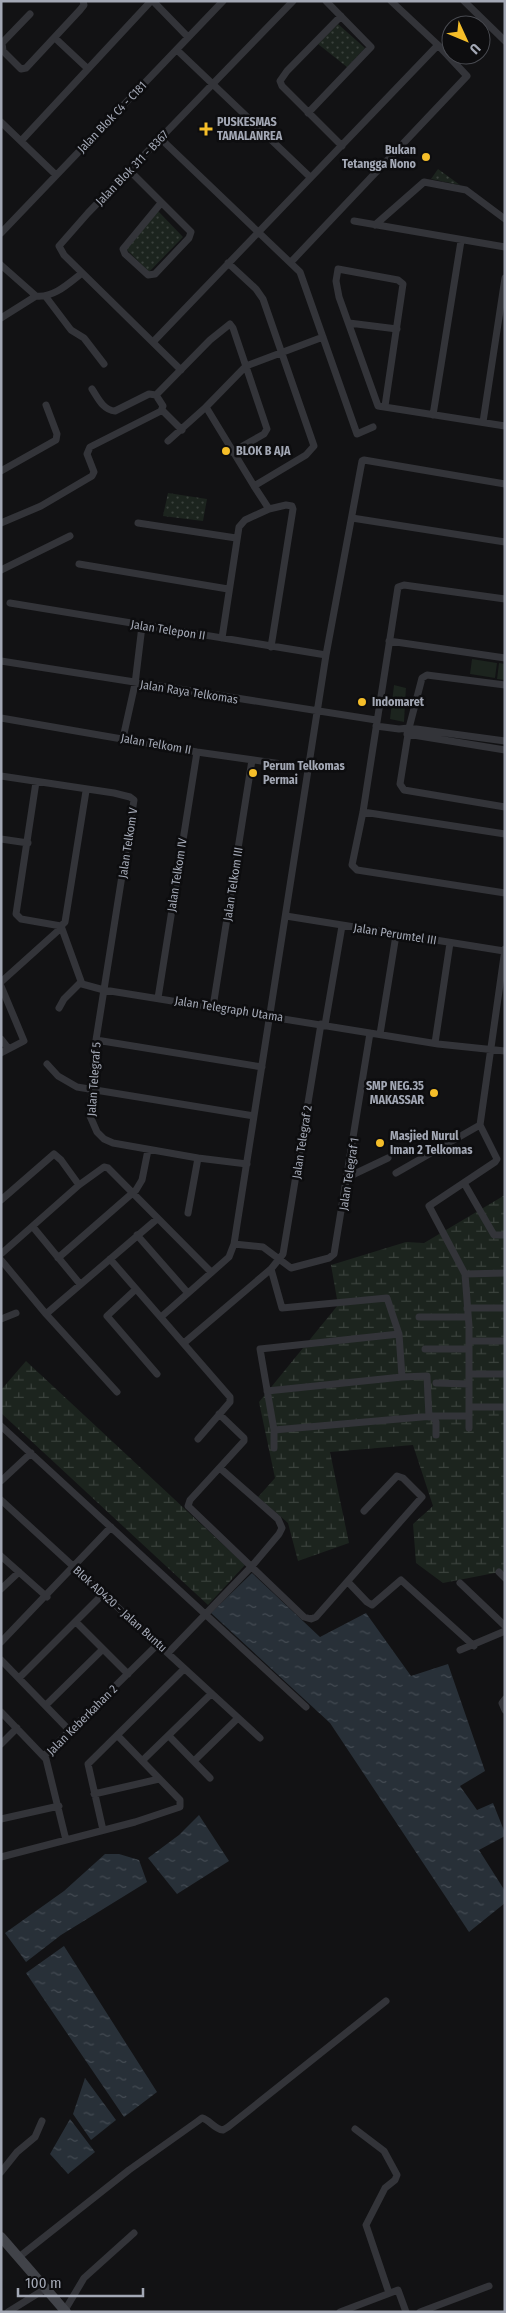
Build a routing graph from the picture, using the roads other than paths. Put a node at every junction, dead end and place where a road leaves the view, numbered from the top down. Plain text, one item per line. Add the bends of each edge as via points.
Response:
1 (83, 1) edge
2 (223, 1) edge
3 (293, 1) edge
4 (326, 1) edge
5 (391, 1) edge
6 (150, 2) edge
7 (467, 2) edge
8 (30, 14) dead end
9 (342, 16) junction
10 (188, 36) junction
11 (55, 38) junction
12 (505, 41) edge
13 (438, 45) junction
14 (176, 50) junction
15 (87, 68) junction
16 (213, 83) junction
17 (308, 113) junction
18 (1, 122) edge
19 (161, 139) junction
20 (21, 140) junction
21 (342, 146) junction
22 (130, 171) junction
23 (56, 175) junction
24 (310, 177) junction
25 (161, 203) junction
26 (505, 219) edge
27 (354, 221) dead end
28 (375, 225) junction
29 (259, 232) junction
30 (1, 233) edge
31 (461, 241) junction
32 (505, 247) edge
33 (291, 262) junction
34 (228, 263) junction
35 (1, 265) edge
36 (82, 273) junction
37 (505, 278) edge
38 (36, 296) junction
39 (46, 297) junction
40 (1, 318) edge
41 (350, 323) junction
42 (397, 330) junction
43 (323, 337) junction
44 (154, 341) junction
45 (283, 352) junction
46 (104, 364) dead end
47 (246, 366) junction
48 (181, 370) junction
49 (92, 389) dead end
50 (156, 395) junction
51 (46, 405) dead end
52 (384, 406) junction
53 (206, 407) junction
54 (162, 410) junction
55 (433, 415) junction
56 (483, 422) junction
57 (505, 426) edge
58 (373, 427) dead end
59 (182, 430) junction
60 (168, 442) dead end
61 (232, 452) junction
62 (1, 471) edge
63 (505, 484) edge
64 (254, 486) junction
65 (269, 509) junction
66 (352, 518) junction
67 (1, 523) edge
68 (138, 523) dead end
69 (70, 536) dead end
70 (236, 538) junction
71 (505, 542) edge
72 (79, 564) dead end
73 (1, 570) edge
74 (228, 589) junction
75 (505, 599) edge
76 (10, 603) dead end
77 (142, 626) junction
78 (222, 638) junction
79 (390, 641) junction
80 (271, 647) junction
81 (326, 655) junction
82 (505, 658) edge
83 (1, 661) edge
84 (134, 684) junction
85 (505, 685) edge
86 (318, 712) junction
87 (1, 718) edge
88 (376, 723) junction
89 (409, 731) junction
90 (123, 738) junction
91 (487, 738) junction
92 (505, 741) edge
93 (486, 747) junction
94 (505, 750) edge
95 (197, 752) junction
96 (252, 760) junction
97 (310, 768) junction
98 (1, 776) edge
99 (36, 782) junction
100 (86, 791) junction
101 (505, 807) edge
102 (363, 812) junction
103 (505, 834) edge
104 (1, 839) edge
105 (28, 843) junction
106 (505, 893) edge
107 (286, 916) junction
108 (342, 926) junction
109 (61, 927) junction
110 (396, 935) junction
111 (450, 943) junction
112 (505, 950) edge
113 (1, 982) edge
114 (80, 983) junction
115 (1, 986) edge
116 (104, 990) junction
117 (158, 998) junction
118 (59, 1008) dead end
119 (213, 1008) junction
120 (270, 1016) junction
121 (323, 1024) junction
122 (370, 1033) junction
123 (380, 1034) junction
124 (1, 1039) edge
125 (96, 1040) junction
126 (435, 1043) junction
127 (8, 1048) junction
128 (490, 1049) junction
129 (505, 1051) edge
130 (1, 1053) edge
131 (47, 1064) dead end
132 (262, 1067) junction
133 (92, 1090) junction
134 (254, 1116) junction
135 (480, 1125) junction
136 (148, 1150) junction
137 (198, 1158) junction
138 (388, 1158) dead end
139 (247, 1164) junction
140 (396, 1173) dead end
141 (348, 1177) junction
142 (464, 1183) junction
143 (79, 1185) junction
144 (132, 1194) junction
145 (1, 1200) edge
146 (188, 1213) dead end
147 (157, 1219) junction
148 (33, 1227) junction
149 (137, 1235) junction
150 (505, 1235) edge
151 (234, 1244) junction
152 (1, 1254) edge
153 (58, 1258) junction
154 (110, 1259) junction
155 (280, 1259) junction
156 (1, 1260) edge
157 (271, 1269) junction
158 (211, 1272) junction
159 (465, 1274) junction
160 (505, 1274) edge
161 (80, 1284) junction
162 (136, 1290) junction
163 (187, 1292) junction
164 (468, 1308) junction
165 (505, 1308) edge
166 (16, 1313) dead end
167 (46, 1314) junction
168 (161, 1317) junction
169 (419, 1317) dead end
170 (468, 1317) junction
171 (1, 1319) edge
172 (399, 1334) junction
173 (469, 1341) junction
174 (505, 1341) edge
175 (184, 1343) junction
176 (425, 1348) dead end
177 (469, 1350) junction
178 (157, 1374) dead end
179 (469, 1374) junction
180 (505, 1374) edge
181 (402, 1377) junction
182 (436, 1383) dead end
183 (469, 1384) junction
184 (267, 1391) junction
185 (117, 1392) dead end
186 (469, 1407) junction
187 (505, 1407) edge
188 (219, 1414) junction
189 (431, 1416) junction
190 (469, 1416) junction
191 (1, 1426) edge
192 (469, 1428) dead end
193 (274, 1430) junction
194 (436, 1435) dead end
195 (198, 1439) dead end
196 (274, 1448) dead end
197 (31, 1453) junction
198 (221, 1469) junction
199 (1, 1481) edge
200 (1, 1500) edge
201 (364, 1511) dead end
202 (111, 1527) junction
203 (1, 1556) edge
204 (252, 1566) junction
205 (74, 1567) junction
206 (19, 1572) junction
207 (499, 1572) dead end
208 (505, 1578) edge
209 (348, 1582) junction
210 (460, 1583) dead end
211 (1, 1589) edge
212 (103, 1594) junction
213 (47, 1597) junction
214 (206, 1614) junction
215 (76, 1622) junction
216 (505, 1626) edge
217 (505, 1631) edge
218 (1, 1642) edge
219 (158, 1644) junction
220 (474, 1646) junction
221 (103, 1649) junction
222 (460, 1650) dead end
223 (168, 1653) junction
224 (1, 1660) edge
225 (184, 1669) junction
226 (128, 1674) junction
227 (19, 1678) junction
228 (211, 1694) junction
229 (505, 1699) edge
230 (46, 1705) junction
231 (306, 1707) dead end
232 (505, 1710) edge
233 (1, 1712) edge
234 (238, 1718) junction
235 (18, 1728) junction
236 (70, 1730) junction
237 (118, 1736) junction
238 (169, 1736) junction
239 (260, 1738) dead end
240 (1, 1744) edge
241 (44, 1756) junction
242 (142, 1760) junction
243 (194, 1761) junction
244 (210, 1778) dead end
245 (160, 1779) junction
246 (94, 1794) junction
247 (59, 1806) junction
248 (1, 1819) edge
249 (103, 1830) junction
250 (66, 1840) junction
251 (1, 1857) edge
252 (386, 2001) dead end
253 (42, 2121) dead end
254 (355, 2129) dead end
255 (1, 2172) edge
256 (134, 2234) dead end
257 (1, 2237) edge
258 (19, 2256) junction
259 (489, 2286) dead end
260 (45, 2289) junction
261 (389, 2293) junction
262 (65, 2311) edge
263 (8, 2312) edge
264 (340, 2312) edge
265 (406, 2312) edge
266 (420, 2312) edge

1 - 11 street via 83,6
2 - 10 street, Jalan Blok C4 - C181
3 - 16 street, Jalan Blok 311 - B367
4 - 9 street
5 - 13 street
6 - 10 street
6 - 15 street
7 - 12 street
8 - 11 street via 2,44 18,68 26,68
9 - 17 street via 280,81
9 - 17 street via 371,47
10 - 14 street, Jalan Blok C4 - C181
11 - 15 street
13 - 21 street
13 - 33 street via 466,73 466,78
14 - 16 street
14 - 23 street, Jalan Blok C4 - C181
15 - 20 street
16 - 19 street, Jalan Blok 311 - B367
16 - 24 street
17 - 21 street
18 - 20 street
19 - 22 street, Jalan Blok 311 - B367
19 - 29 street
20 - 23 street
21 - 24 street
22 - 25 street
22 - 36 street, Jalan Blok 311 - B367 via 60,246 64,255
23 - 30 street, Jalan Blok C4 - C181
24 - 29 street
25 - 25 street via 192,234 155,274 144,273 123,252 124,245
26 - 28 street via 466,190 421,183
27 - 28 street
28 - 31 street
29 - 33 street
29 - 34 street
31 - 32 street
31 - 55 street
33 - 43 street via 302,275
34 - 44 street
34 - 45 street via 264,299
35 - 38 street
36 - 39 street
36 - 44 street
37 - 56 street
38 - 39 street
38 - 40 street
39 - 46 street via 71,330 84,338
41 - 42 street
41 - 42 street via 339,297 338,269 402,282 404,288
41 - 52 street via 378,406
42 - 52 street
43 - 45 street
43 - 58 street via 357,434
44 - 48 street
45 - 47 street
45 - 64 street via 314,447
47 - 48 street via 233,328 228,324
47 - 53 street
47 - 61 street via 267,431
48 - 50 street
49 - 50 street via 104,407 110,410 149,394
50 - 54 street
51 - 62 street via 57,434 56,440
52 - 55 street
53 - 59 street
53 - 61 street
54 - 59 street
54 - 67 street via 90,447 87,454 94,474 86,480
55 - 56 street
56 - 57 street
59 - 60 street
61 - 64 street
63 - 66 street via 362,461
64 - 65 street
65 - 70 street via 245,520 238,527
65 - 80 street via 292,506
66 - 71 street
66 - 81 street
68 - 70 street
69 - 73 street
70 - 74 street
72 - 74 street
74 - 78 street
75 - 79 street via 404,585 398,587
76 - 77 street, Jalan Telepon II
77 - 78 street, Jalan Telepon II
77 - 84 street
78 - 80 street, Jalan Telepon II
79 - 82 street
79 - 88 street
80 - 81 street, Jalan Telepon II
81 - 86 street
83 - 84 street, Jalan Raya Telkomas
84 - 86 street, Jalan Raya Telkomas
84 - 90 street
85 - 89 street via 424,676 419,684
86 - 88 street, Jalan Raya Telkomas
86 - 97 street
87 - 90 street, Jalan Telkom II
88 - 89 street, Jalan Raya Telkomas
88 - 102 street
89 - 91 street, Jalan Raya Telkomas
89 - 93 street, Jalan Raya Telkomas
89 - 101 street via 400,784 402,790
90 - 95 street, Jalan Telkom II
91 - 92 street, Jalan Raya Telkomas
91 - 93 street
93 - 94 street, Jalan Raya Telkomas
95 - 96 street, Jalan Telkom II
95 - 117 street, Jalan Telkom IV
96 - 97 street, Jalan Telkom II
96 - 119 street, Jalan Telkom III
97 - 107 street
98 - 99 street, Jalan Telkom V
99 - 100 street, Jalan Telkom V
99 - 105 street
100 - 109 street via 65,922
100 - 116 street, Jalan Telkom V via 130,797 134,803
102 - 103 street
102 - 106 street via 353,868
104 - 105 street
105 - 109 street via 16,910 18,917
107 - 108 street, Jalan Perumtel III
107 - 120 street
108 - 110 street, Jalan Perumtel III
108 - 121 street, Jalan Telegraf 2
109 - 113 street
109 - 114 street
110 - 111 street, Jalan Perumtel III
110 - 123 street
111 - 112 street, Jalan Perumtel III
111 - 126 street
112 - 128 street
114 - 116 street, Jalan Telegraph Utama
114 - 118 street
115 - 127 street via 24,1040 22,1044
116 - 117 street, Jalan Telegraph Utama
116 - 125 street, Jalan Telegraf 5
117 - 119 street, Jalan Telegraph Utama
119 - 120 street, Jalan Telegraph Utama
120 - 121 street, Jalan Telegraph Utama
120 - 132 street
121 - 122 street, Jalan Telegraph Utama
121 - 155 street, Jalan Telegraf 2 via 288,1231
122 - 123 street, Jalan Telegraph Utama
122 - 141 street, Jalan Telegraf 1
123 - 126 street, Jalan Telegraph Utama
124 - 127 street
125 - 132 street
125 - 133 street, Jalan Telegraf 5
126 - 128 street, Jalan Telegraph Utama
127 - 130 street
128 - 129 street, Jalan Telegraph Utama
128 - 135 street
131 - 133 street via 68,1083
132 - 134 street
133 - 134 street
133 - 136 street, Jalan Telegraf 5 via 90,1116 97,1132 104,1139
134 - 139 street
135 - 140 street
135 - 142 street via 497,1158
136 - 137 street, Jalan Telegraf 5
136 - 144 street via 142,1180
137 - 139 street, Jalan Telegraf 5
137 - 146 street
138 - 141 street
139 - 151 street
141 - 155 street, Jalan Telegraf 1 via 334,1254 291,1268
142 - 150 street via 494,1236
142 - 159 street via 429,1206
143 - 144 street via 106,1167
143 - 145 street via 54,1154
143 - 148 street
144 - 147 street
144 - 153 street
147 - 149 street
147 - 158 street
148 - 152 street
148 - 153 street
149 - 154 street
149 - 163 street
151 - 155 street via 263,1247
151 - 158 street via 228,1257
153 - 161 street
154 - 161 street
154 - 162 street
155 - 157 street
156 - 167 street
157 - 172 street via 282,1308 387,1298
157 - 175 street
158 - 163 street
159 - 160 street
159 - 164 street
161 - 167 street
162 - 168 street
162 - 178 street via 107,1316
163 - 168 street
164 - 165 street
164 - 170 street
166 - 171 street
167 - 185 street
168 - 175 street
169 - 170 street
170 - 173 street
172 - 181 street
172 - 184 street via 260,1349
173 - 174 street
173 - 177 street
175 - 188 street via 231,1398
176 - 177 street
177 - 179 street
179 - 180 street
179 - 183 street
181 - 184 street
181 - 189 street via 427,1376
182 - 183 street
183 - 186 street
184 - 193 street
186 - 187 street
186 - 190 street
188 - 195 street
188 - 198 street via 244,1440
189 - 190 street
189 - 193 street
189 - 194 street via 436,1422
190 - 192 street
191 - 197 street
193 - 196 street
197 - 199 street
197 - 202 street
198 - 204 street via 282,1524 279,1534
198 - 204 street via 190,1500 188,1506
200 - 205 street, Blok AD420 - Jalan Buntu
201 - 209 street via 397,1476 422,1497
202 - 205 street
202 - 214 street
203 - 206 street
204 - 209 street via 308,1619 316,1617
204 - 214 street
205 - 212 street, Blok AD420 - Jalan Buntu
205 - 213 street
206 - 211 street
206 - 213 street
207 - 208 street
209 - 220 street via 372,1605 401,1580
210 - 216 street
212 - 215 street
212 - 219 street, Blok AD420 - Jalan Buntu
213 - 218 street
214 - 223 street
214 - 231 street
215 - 221 street
215 - 227 street
217 - 220 street
219 - 223 street, Blok AD420 - Jalan Buntu
219 - 226 street, Jalan Keberkahan 2
220 - 222 street
221 - 226 street
221 - 230 street
223 - 225 street, Blok AD420 - Jalan Buntu
224 - 227 street
225 - 228 street, Blok AD420 - Jalan Buntu
225 - 237 street
226 - 236 street, Jalan Keberkahan 2
227 - 230 street
228 - 234 street, Blok AD420 - Jalan Buntu
228 - 238 street
229 - 232 street via 502,1701
230 - 236 street
233 - 235 street
234 - 239 street, Blok AD420 - Jalan Buntu
234 - 243 street
235 - 240 street
235 - 241 street
236 - 241 street, Jalan Keberkahan 2
237 - 242 street
237 - 246 street via 88,1764
238 - 242 street
238 - 243 street
241 - 247 street, Jalan Keberkahan 2
242 - 245 street
243 - 244 street
245 - 246 street
245 - 249 street via 181,1801 179,1809
246 - 249 street
247 - 248 street
247 - 250 street, Jalan Keberkahan 2
249 - 250 street
250 - 251 street
252 - 258 street via 228,2127 218,2129 202,2118
253 - 255 street via 32,2140
254 - 261 street via 384,2151 396,2175 396,2180 385,2188 366,2225
256 - 262 street via 84,2278
257 - 258 main road
258 - 260 main road
259 - 266 street
260 - 262 main road
260 - 263 street
261 - 264 street
261 - 265 street via 401,2292

